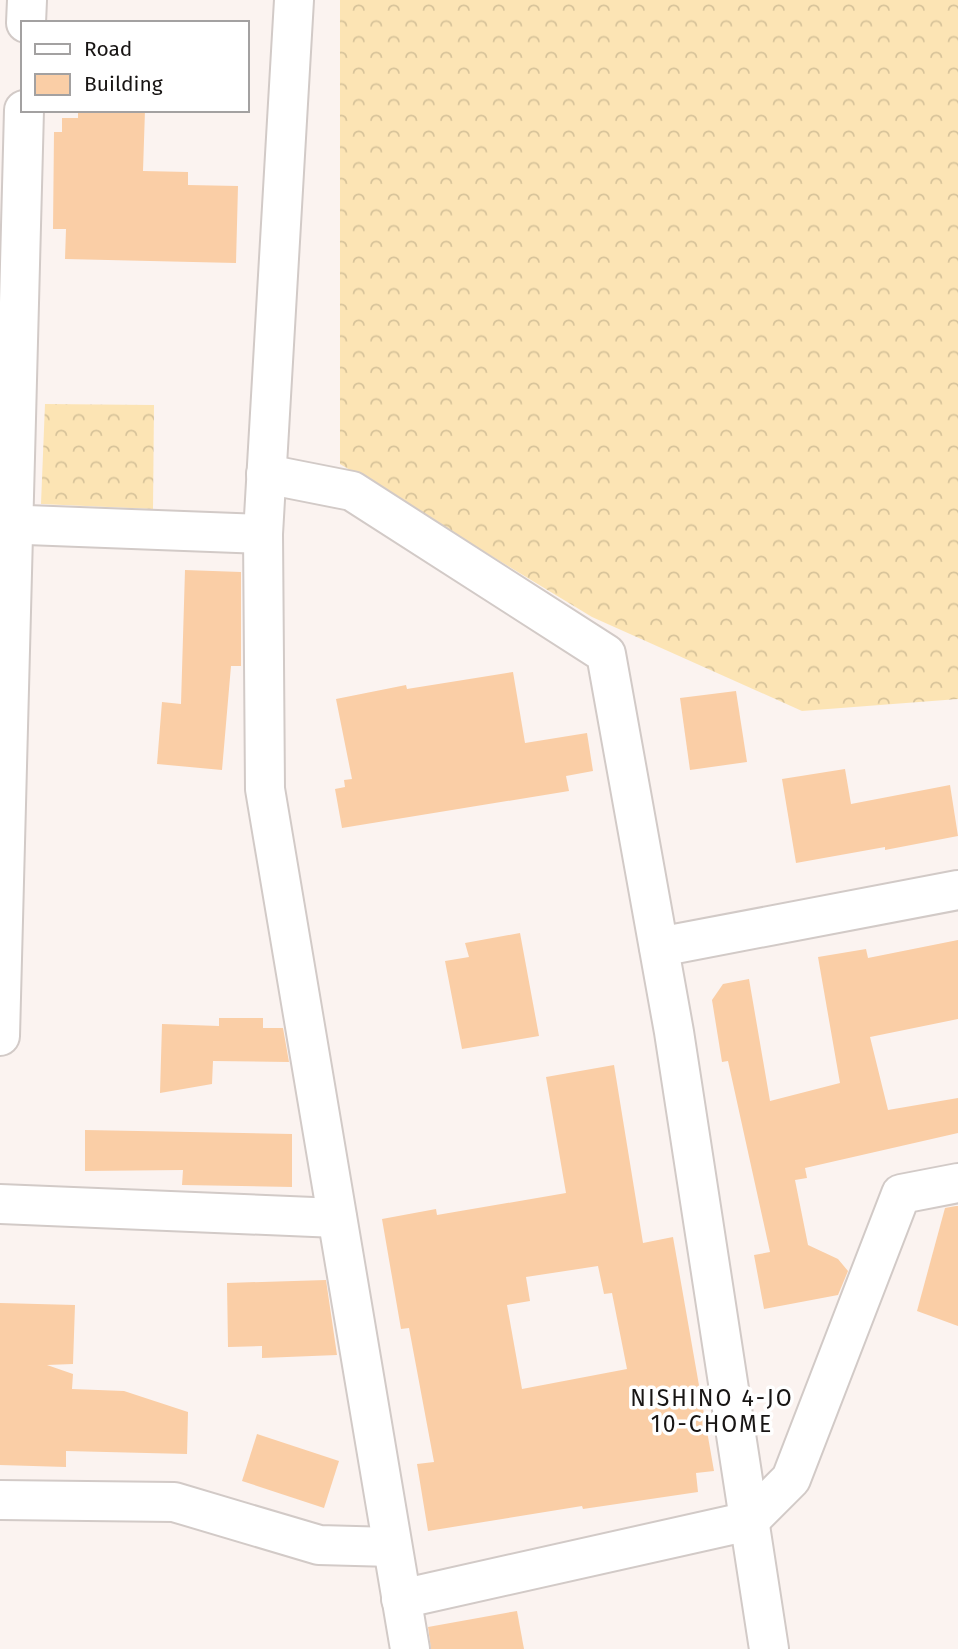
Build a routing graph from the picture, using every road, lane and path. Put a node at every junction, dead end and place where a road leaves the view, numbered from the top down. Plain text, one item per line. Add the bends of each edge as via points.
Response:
1 (27, 0) edge
2 (294, 0) edge
3 (26, 21) edge
4 (24, 112) edge
5 (266, 474) junction
6 (7, 524) edge
7 (263, 534) junction
8 (958, 890) edge
9 (659, 947) junction
10 (0, 1036) edge
11 (958, 1184) edge
12 (0, 1204) edge
13 (337, 1218) junction
14 (0, 1500) edge
15 (749, 1521) junction
16 (392, 1547) junction
17 (401, 1599) junction
18 (410, 1649) edge
19 (769, 1649) edge

1 - 3 street
2 - 5 street
4 - 6 street
5 - 7 street
5 - 9 street via 352,491 606,654
6 - 7 street
6 - 10 street
7 - 13 street via 265,789
8 - 9 street
9 - 15 street
11 - 15 street via 901,1194 791,1479
12 - 13 street
13 - 16 street
14 - 16 street via 174,1502 319,1545
15 - 17 street
15 - 19 street
16 - 17 street
17 - 18 street

